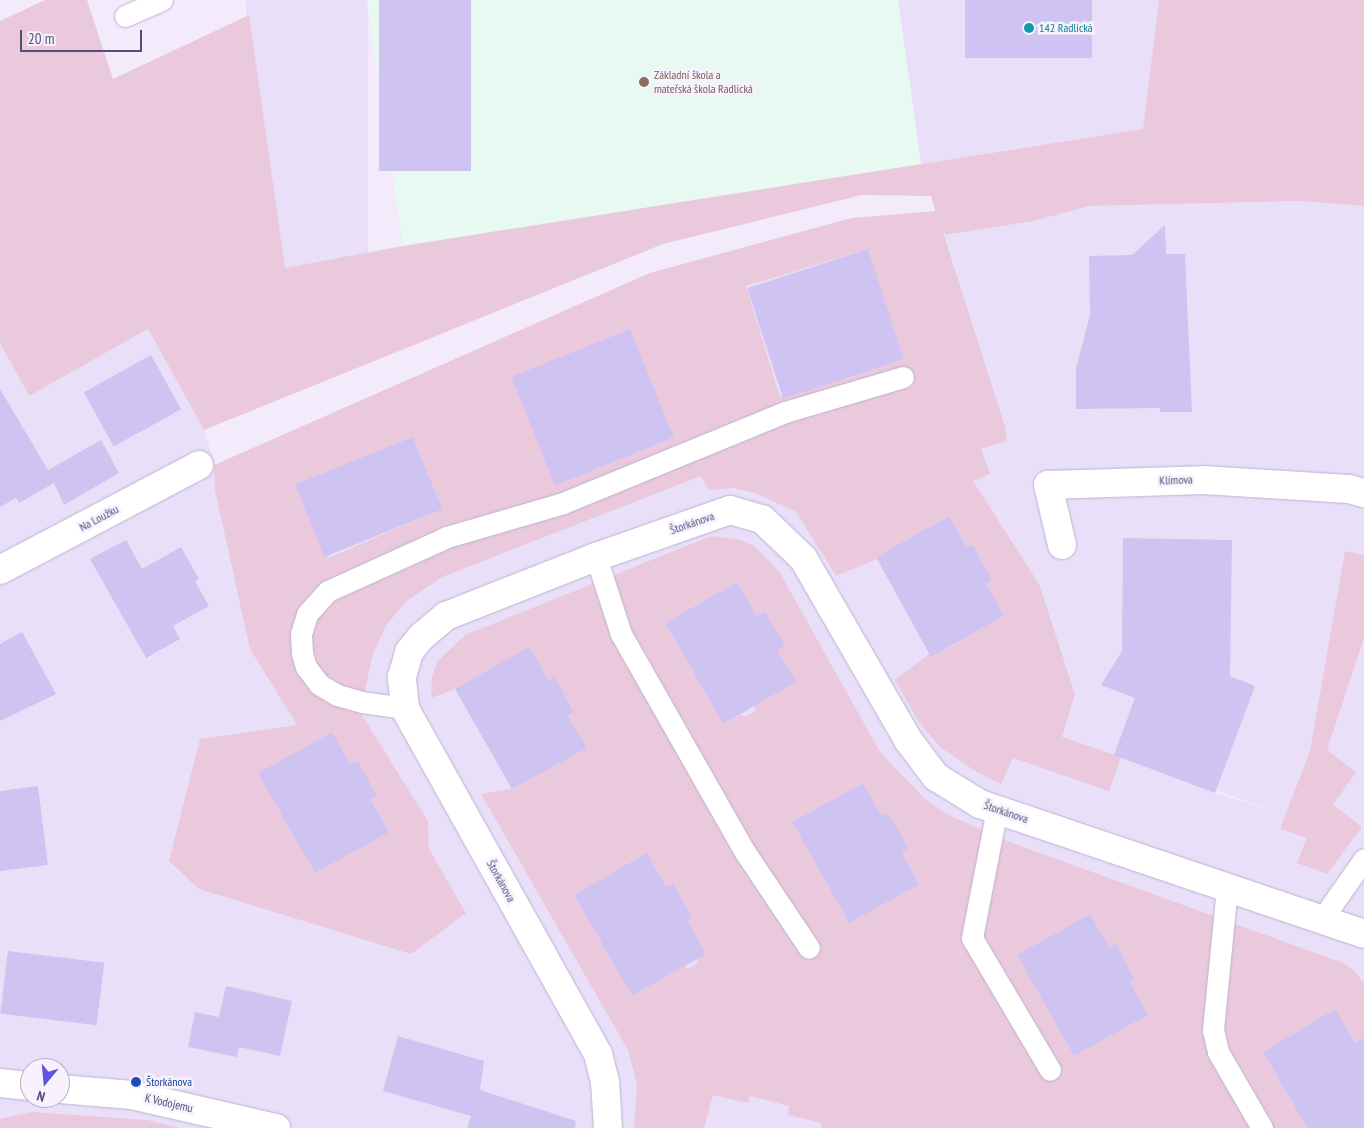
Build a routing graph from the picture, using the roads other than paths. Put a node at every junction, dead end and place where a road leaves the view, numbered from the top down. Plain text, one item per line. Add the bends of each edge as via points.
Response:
1 (162, 0) edge
2 (125, 16) dead end
3 (903, 377) dead end
4 (199, 465) dead end
5 (1364, 493) edge
6 (1062, 545) dead end
7 (596, 557) junction
8 (0, 570) edge
9 (405, 708) junction
10 (997, 809) junction
11 (1364, 859) edge
12 (1228, 887) junction
13 (1322, 919) junction
14 (1364, 934) edge
15 (809, 948) dead end
16 (1050, 1070) dead end
17 (0, 1083) edge
18 (20, 1085) edge
19 (70, 1089) edge
20 (276, 1128) edge
21 (608, 1128) edge
22 (1262, 1128) edge

1 - 2 lane
3 - 9 lane via 785,412 563,503 447,537 328,591 316,601 303,627 302,652 306,667 319,684 337,695
4 - 8 street, Na Loužku
5 - 6 street, Klímova via 1349,489 1203,480 1048,485
7 - 9 street, Štorkánova via 446,616 409,652 402,677
7 - 10 street, Štorkánova via 730,510 762,519 803,558 908,740 936,777 980,804
7 - 15 lane via 622,634 746,852
9 - 21 street, Štorkánova via 598,1054 605,1082
10 - 12 street, Štorkánova
10 - 16 lane via 972,938
11 - 13 lane
12 - 13 street, Štorkánova
12 - 22 lane via 1213,1030 1218,1052
13 - 14 street, Štorkánova
17 - 18 street
19 - 20 street, K Vodojemu via 132,1095

